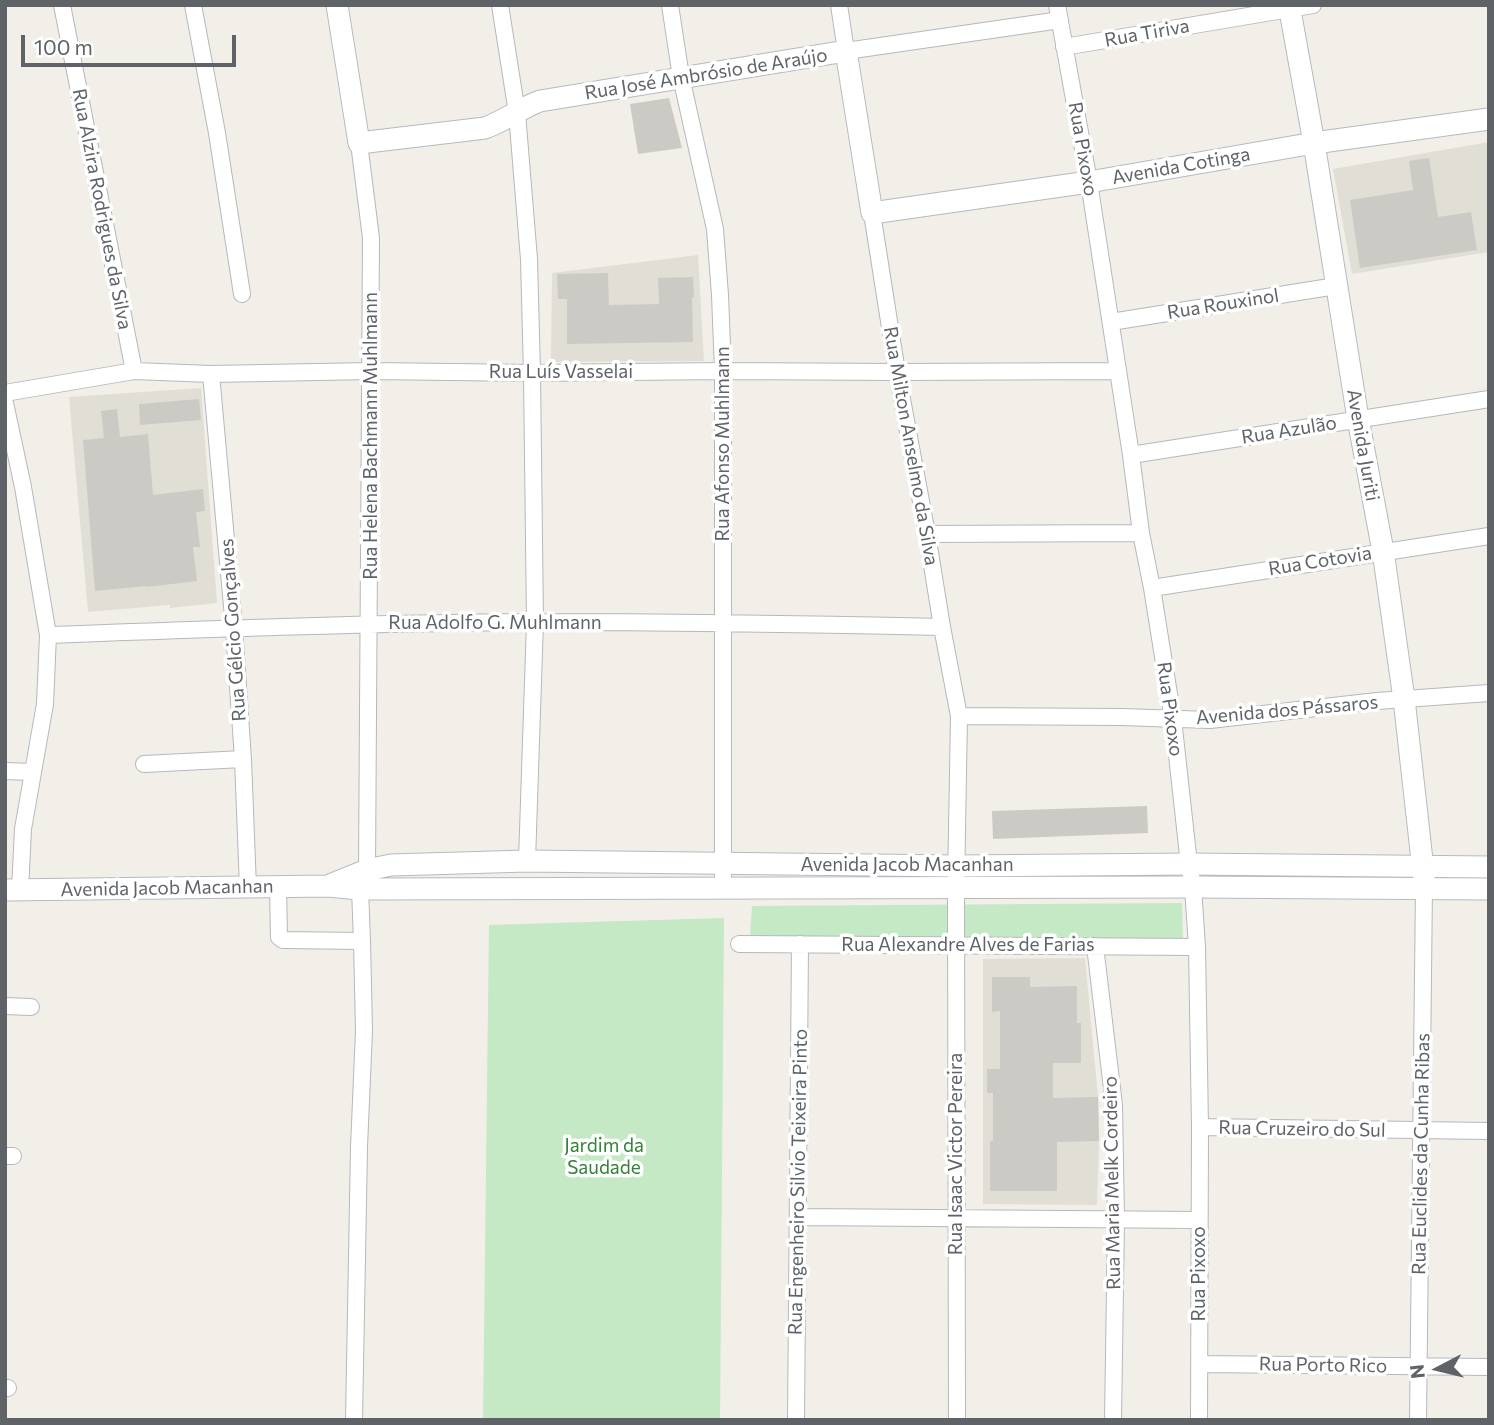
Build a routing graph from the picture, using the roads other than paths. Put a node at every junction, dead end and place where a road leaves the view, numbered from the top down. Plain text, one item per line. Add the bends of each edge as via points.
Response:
1 (62, 5) edge
2 (193, 5) edge
3 (337, 5) edge
4 (500, 5) edge
5 (670, 5) edge
6 (839, 5) edge
7 (1313, 5) edge
8 (1289, 7) edge
9 (1058, 12) edge
10 (1064, 47) junction
11 (846, 51) junction
12 (681, 77) junction
13 (517, 113) junction
14 (1489, 119) edge
15 (359, 143) junction
16 (1314, 143) junction
17 (1089, 182) junction
18 (872, 213) junction
19 (1336, 286) junction
20 (242, 293) dead end
21 (1111, 322) junction
22 (371, 371) junction
23 (723, 371) junction
24 (1118, 371) junction
25 (134, 372) junction
26 (897, 372) junction
27 (532, 373) junction
28 (211, 374) junction
29 (5, 393) edge
30 (1489, 399) edge
31 (5, 403) edge
32 (1358, 419) junction
33 (1131, 455) junction
34 (1141, 533) junction
35 (927, 534) junction
36 (1489, 536) edge
37 (1382, 551) junction
38 (1152, 588) junction
39 (535, 622) junction
40 (723, 623) junction
41 (369, 625) junction
42 (942, 627) junction
43 (234, 628) junction
44 (48, 635) junction
45 (1489, 693) edge
46 (1404, 699) junction
47 (959, 716) junction
48 (1173, 719) junction
49 (243, 758) junction
50 (144, 764) dead end
51 (5, 771) edge
52 (32, 772) junction
53 (527, 861) junction
54 (722, 863) junction
55 (1189, 864) junction
56 (1423, 866) junction
57 (1489, 867) edge
58 (956, 877) junction
59 (363, 879) junction
60 (278, 887) junction
61 (1193, 887) junction
62 (1424, 887) junction
63 (248, 888) junction
64 (723, 888) junction
65 (1489, 888) edge
66 (13, 890) edge
67 (362, 941) junction
68 (739, 944) dead end
69 (800, 944) junction
70 (956, 946) junction
71 (1095, 946) junction
72 (1197, 947) junction
73 (5, 1006) edge
74 (31, 1007) dead end
75 (1200, 1127) junction
76 (1421, 1131) junction
77 (1489, 1131) edge
78 (798, 1217) junction
79 (957, 1217) junction
80 (1116, 1220) junction
81 (1199, 1220) junction
82 (1200, 1364) junction
83 (1418, 1366) junction
84 (1489, 1367) edge
85 (354, 1420) edge
86 (796, 1420) edge
87 (957, 1420) edge
88 (1113, 1420) edge
89 (1199, 1420) edge
90 (1418, 1420) edge

1 - 25 street, Rua Alzira Rodrigues da Silva
2 - 20 street
3 - 15 main road, Rua Helena Bachmann Muhlmann
4 - 13 street
5 - 12 street, Rua Afonso Muhlmann
6 - 11 street, Rua Milton Anselmo da Silva
7 - 8 street, Rua Tiriva
8 - 10 street, Rua Tiriva
8 - 16 main road, Avenida Juriti
9 - 10 street, Rua Pixoxo
9 - 11 street, Rua José Ambrósio de Araújo
10 - 17 street, Rua Pixoxo
11 - 12 main road, Rua José Ambrósio de Araújo
11 - 18 main road, Rua Milton Anselmo da Silva
12 - 13 main road, Rua José Ambrósio de Araújo via 540,101
12 - 23 street, Rua Afonso Muhlmann via 715,229
13 - 15 main road, Rua José Ambrósio de Araújo via 485,128
13 - 27 street via 529,259
14 - 16 main road, Avenida Cotinga
15 - 22 street, Rua Helena Bachmann Muhlmann via 372,238
16 - 17 main road, Avenida Cotinga
16 - 19 main road, Avenida Juriti
17 - 18 main road, Avenida Cotinga
17 - 21 street, Rua Pixoxo
18 - 26 street, Rua Milton Anselmo da Silva
19 - 21 street, Rua Rouxinol
19 - 32 main road, Avenida Juriti
21 - 24 street, Rua Pixoxo
22 - 27 street, Rua Luís Vasselai
22 - 28 street, Rua Luís Vasselai
22 - 41 street, Rua Helena Bachmann Muhlmann
23 - 26 street, Rua Luís Vasselai
23 - 27 street, Rua Luís Vasselai
23 - 40 street, Rua Afonso Muhlmann
24 - 26 street, Rua Luís Vasselai
24 - 33 street, Rua Pixoxo
25 - 28 street, Rua Luís Vasselai
25 - 29 street, Rua Luís Vasselai
26 - 35 street, Rua Milton Anselmo da Silva
27 - 39 street
28 - 43 street, Rua Gélcio Gonçalves
30 - 32 street, Rua Azulão
31 - 44 street
32 - 33 street, Rua Azulão
32 - 37 main road, Avenida Juriti
33 - 34 street, Rua Pixoxo
34 - 35 street
34 - 38 street, Rua Pixoxo
35 - 42 street, Rua Milton Anselmo da Silva
36 - 37 street, Rua Cotovia
37 - 38 street, Rua Cotovia
37 - 46 main road, Avenida Juriti
38 - 48 street, Rua Pixoxo
39 - 40 street, Rua Adolfo G. Muhlmann
39 - 41 street, Rua Adolfo G. Muhlmann
39 - 53 street
40 - 42 street, Rua Adolfo G. Muhlmann
40 - 54 street, Rua Afonso Muhlmann
41 - 43 street, Rua Adolfo G. Muhlmann
41 - 59 street, Rua Helena Bachmann Muhlmann
42 - 47 street, Rua Milton Anselmo da Silva
43 - 44 street, Rua Adolfo G. Muhlmann
43 - 49 street, Rua Gélcio Gonçalves
44 - 52 street via 45,704
45 - 46 street, Avenida dos Pássaros
46 - 48 street, Avenida dos Pássaros via 1210,720
46 - 56 main road, Avenida Juriti
47 - 48 street, Avenida dos Pássaros
47 - 58 street, Rua Milton Anselmo da Silva
48 - 55 street, Rua Pixoxo
49 - 50 street
49 - 63 street, Rua Gélcio Gonçalves
51 - 52 street
52 - 66 street
53 - 54 main road, Avenida Jacob Macanhan
53 - 59 main road, Avenida Jacob Macanhan via 398,865
54 - 58 main road, Avenida Jacob Macanhan
54 - 64 street, Rua Afonso Muhlmann
55 - 56 main road, Avenida Jacob Macanhan
55 - 58 main road, Avenida Jacob Macanhan
55 - 61 street, Rua Pixoxo
56 - 57 main road, Avenida Jacob Macanhan
56 - 62 main road, Avenida Juriti
58 - 61 main road, Avenida Jacob Macanhan
58 - 64 main road, Avenida Jacob Macanhan
58 - 70 street, Rua Isaac Victor Pereira
59 - 60 main road, Avenida Jacob Macanhan via 328,886
59 - 64 main road, Avenida Jacob Macanhan via 374,878 389,889
59 - 67 street, Rua Helena Bachmann Muhlmann
60 - 63 main road, Avenida Jacob Macanhan
60 - 67 street via 279,937 283,940
61 - 62 main road, Avenida Jacob Macanhan
61 - 72 street, Rua Pixoxo
62 - 65 main road, Avenida Jacob Macanhan
62 - 76 street, Rua Euclides da Cunha Ribas
63 - 66 main road, Avenida Jacob Macanhan
67 - 85 street, Rua Helena Bachmann Muhlmann via 364,1031
68 - 69 street, Rua Alexandre Alves de Farias
69 - 70 street, Rua Alexandre Alves de Farias
69 - 78 street, Rua Engenheiro Silvio Teixeira Pinto
70 - 71 street, Rua Alexandre Alves de Farias
70 - 79 street, Rua Isaac Victor Pereira
71 - 72 street, Rua Alexandre Alves de Farias
71 - 80 street, Rua Maria Melk Cordeiro via 1114,1105
72 - 75 street, Rua Pixoxo
73 - 74 street
75 - 76 street, Rua Cruzeiro do Sul
75 - 81 street, Rua Pixoxo
76 - 77 street, Rua Cruzeiro do Sul
76 - 83 street, Rua Euclides da Cunha Ribas
78 - 79 street
78 - 86 street, Rua Engenheiro Silvio Teixeira Pinto
79 - 80 street
79 - 87 street, Rua Isaac Victor Pereira
80 - 81 street
80 - 88 street, Rua Maria Melk Cordeiro
81 - 82 street, Rua Pixoxo
82 - 83 street, Rua Porto Rico
82 - 89 street, Rua Pixoxo
83 - 84 street, Rua Porto Rico
83 - 90 street, Rua Euclides da Cunha Ribas

